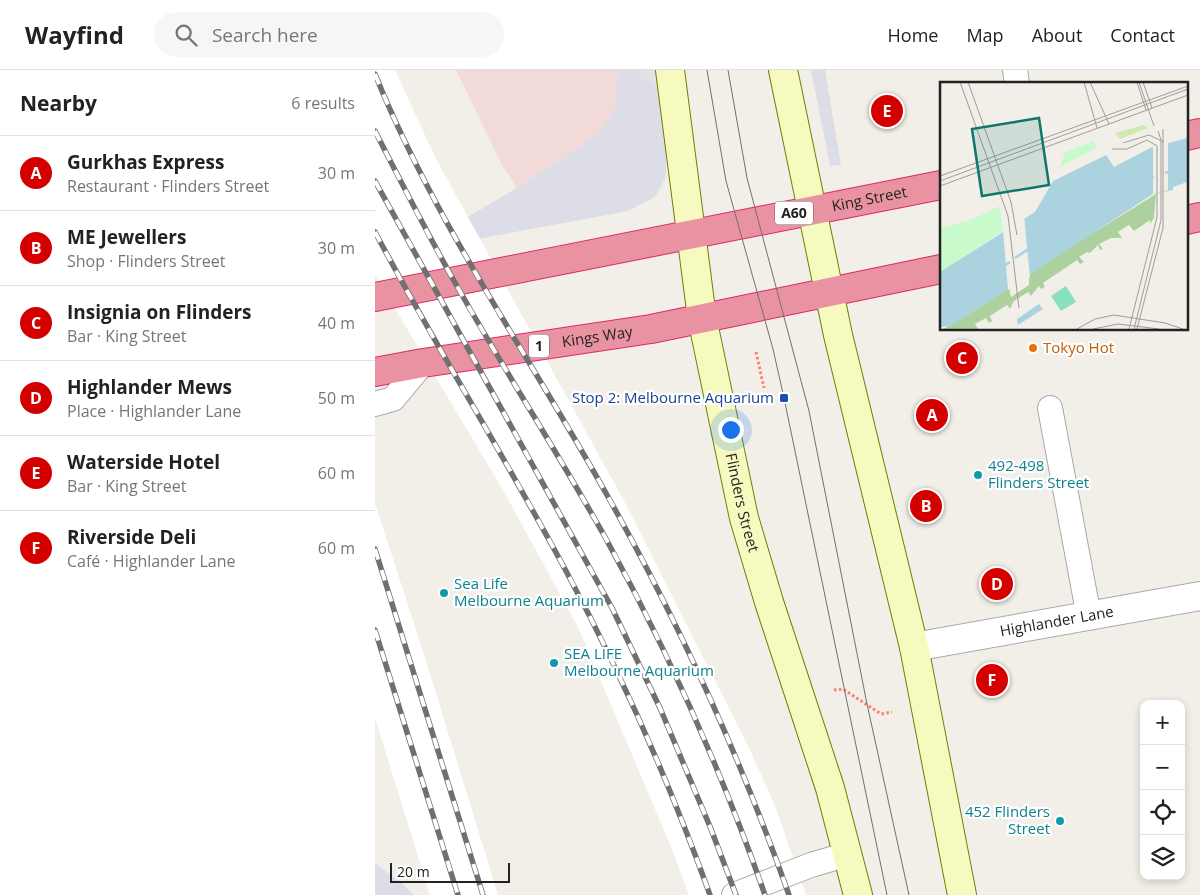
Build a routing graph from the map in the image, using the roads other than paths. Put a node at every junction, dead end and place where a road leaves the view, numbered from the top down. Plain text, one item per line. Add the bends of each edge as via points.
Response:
1 (671, 70) edge
2 (783, 70) edge
3 (1200, 133) edge
4 (1187, 136) edge
5 (940, 185) edge
6 (811, 210) junction
7 (1200, 218) edge
8 (1187, 220) edge
9 (692, 235) junction
10 (940, 269) edge
11 (828, 291) junction
12 (375, 297) edge
13 (702, 318) junction
14 (423, 363) junction
15 (375, 372) edge
16 (375, 404) edge
17 (1050, 408) dead end
18 (1200, 596) edge
19 (1089, 618) junction
20 (914, 647) junction
21 (848, 854) junction
22 (733, 895) edge
23 (858, 895) edge
24 (962, 895) edge

1 - 9 main road, Flinders Street
2 - 6 main road
3 - 4 highway
5 - 6 highway, King Street / A60
6 - 9 highway, King Street / A60
6 - 11 main road
7 - 8 highway
9 - 12 highway
9 - 13 main road, Flinders Street
10 - 11 highway
11 - 13 highway, Kings Way / 1
11 - 20 main road
13 - 14 highway, Kings Way / 1 via 651,329
13 - 21 main road, Flinders Street via 744,518
14 - 15 highway, Kings Way / 1
14 - 16 lane via 393,399
17 - 19 lane
18 - 19 street, Highlander Lane
19 - 20 street, Highlander Lane
20 - 24 main road
21 - 22 lane
21 - 23 main road, Flinders Street

